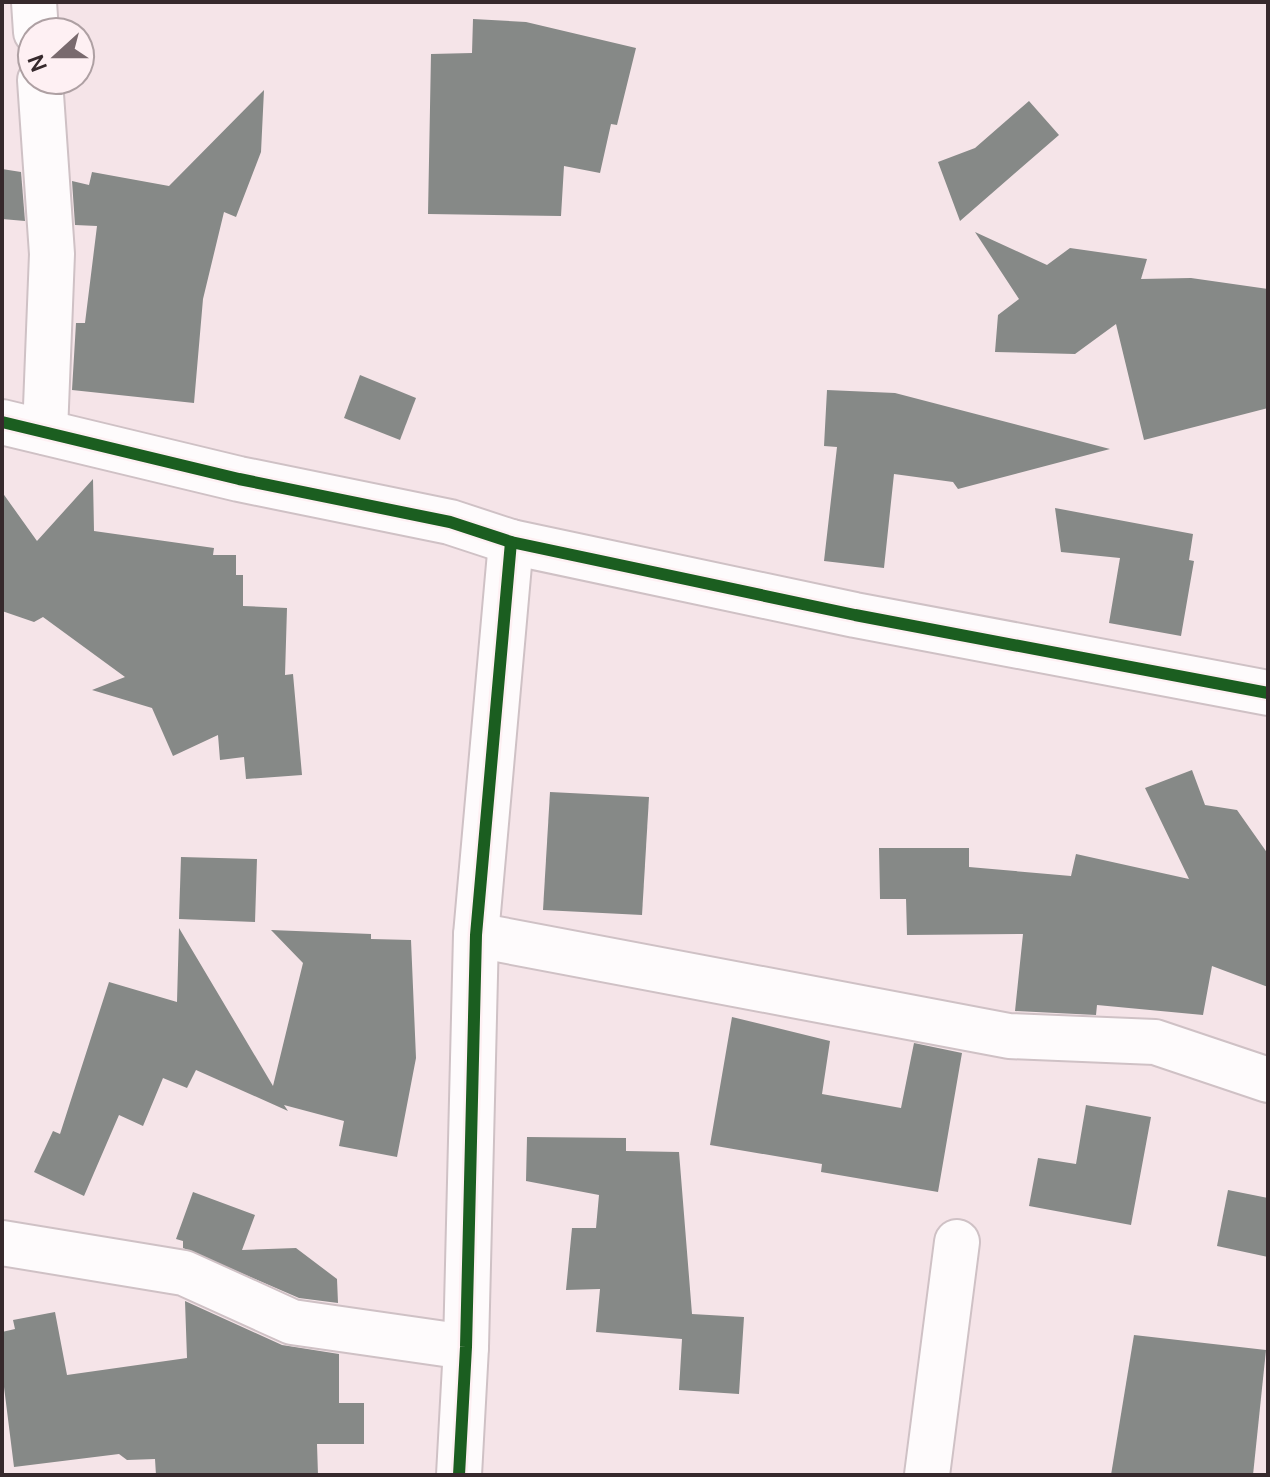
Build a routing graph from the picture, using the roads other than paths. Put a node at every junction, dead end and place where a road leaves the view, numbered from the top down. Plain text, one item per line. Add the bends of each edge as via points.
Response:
1 (41, 96) edge
2 (2, 422) edge
3 (45, 432) junction
4 (511, 542) junction
5 (1268, 693) edge
6 (476, 935) junction
7 (1268, 1080) edge
8 (957, 1242) dead end
9 (2, 1243) edge
10 (466, 1347) junction
11 (459, 1475) edge
12 (927, 1475) edge

1 - 3 street via 52,254
2 - 3 street
3 - 4 street via 450,522
4 - 5 street via 855,615
4 - 6 street
6 - 7 street via 1009,1036 1155,1042
6 - 10 street
8 - 12 street
9 - 10 street via 184,1273 292,1322
10 - 11 street

